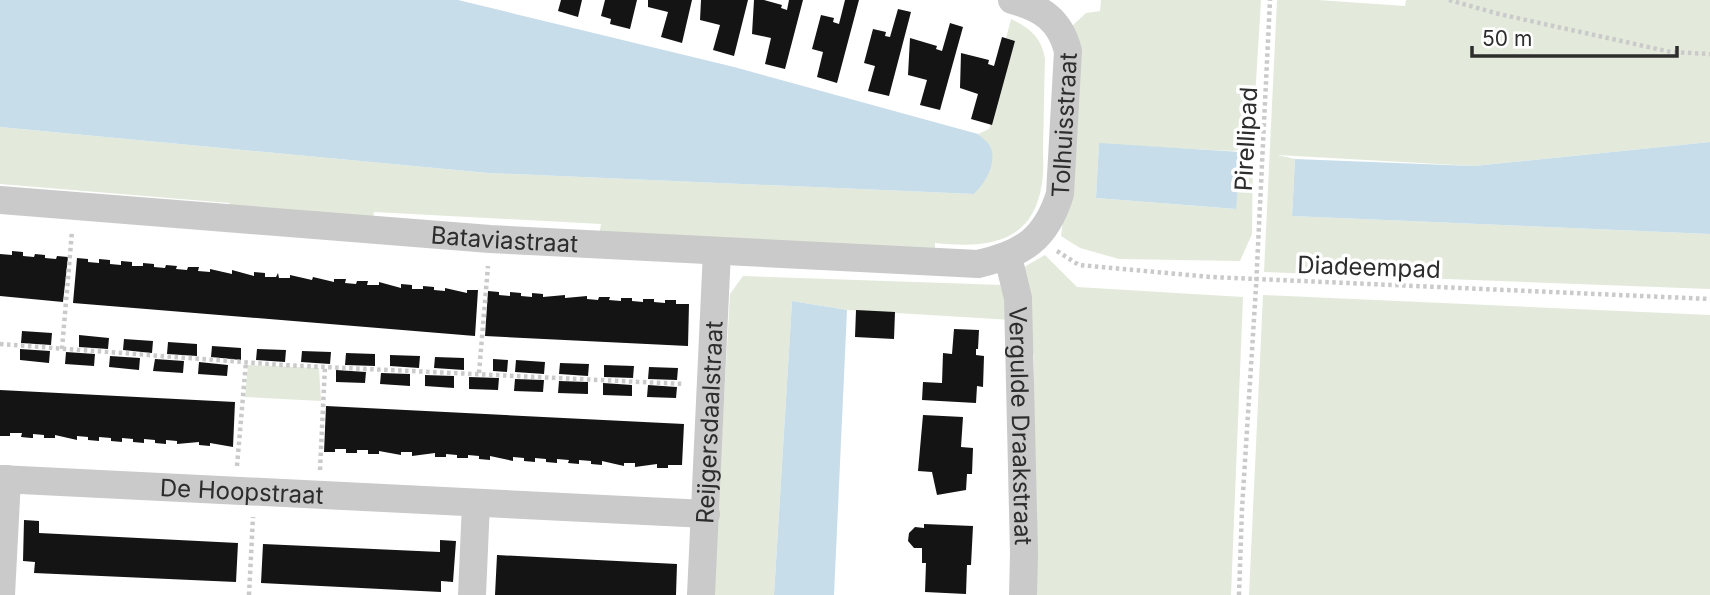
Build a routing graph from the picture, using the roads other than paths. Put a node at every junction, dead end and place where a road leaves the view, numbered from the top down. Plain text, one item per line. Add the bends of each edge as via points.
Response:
1 (1012, 0) edge
2 (0, 200) edge
3 (718, 251) junction
4 (1008, 257) junction
5 (4, 479) edge
6 (476, 503) junction
7 (706, 514) junction
8 (1, 595) edge
9 (472, 595) edge
10 (701, 595) edge
11 (1023, 595) edge

1 - 4 street, Tolhuisstraat via 1033,6 1058,25 1068,51 1060,194 1053,217 1041,232
2 - 3 street, Bataviastraat via 490,239
3 - 4 street, Bataviastraat via 978,264
3 - 7 street, Reijgersdaalstraat
4 - 11 street, Vergulde Draakstraat via 1018,298
5 - 6 street, De Hoopstraat
5 - 8 street, De Hoopstraat
6 - 7 street, De Hoopstraat
6 - 9 street
7 - 10 street, Reijgersdaalstraat

